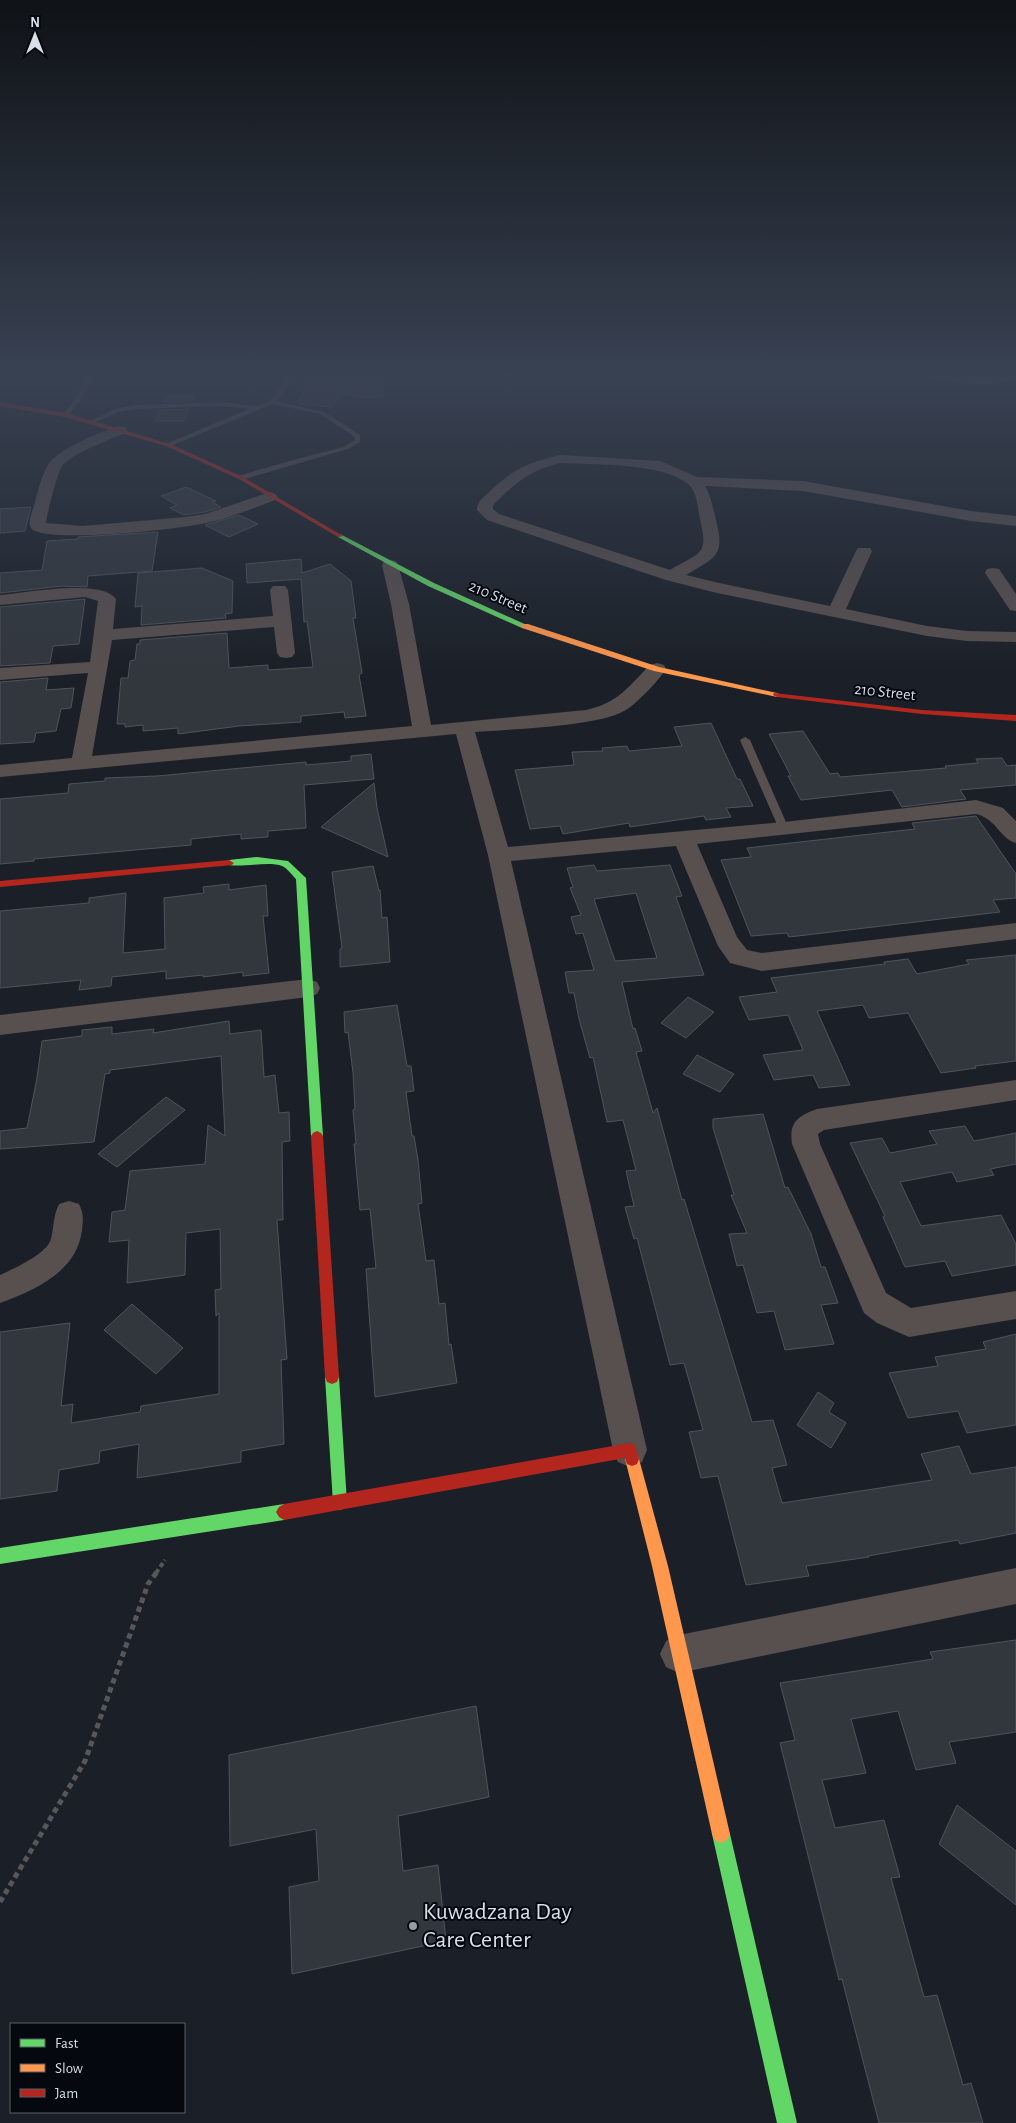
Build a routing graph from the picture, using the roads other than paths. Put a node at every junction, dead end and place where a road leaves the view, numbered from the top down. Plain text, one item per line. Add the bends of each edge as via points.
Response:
1 (53, 473) edge
2 (230, 473) edge
3 (257, 473) edge
4 (521, 473) edge
5 (677, 473) edge
6 (241, 478) junction
7 (694, 481) junction
8 (270, 497) junction
9 (1016, 521) edge
10 (864, 551) dead end
11 (390, 565) junction
12 (993, 573) dead end
13 (672, 576) junction
14 (279, 590) dead end
15 (0, 600) edge
16 (1016, 606) edge
17 (836, 612) junction
18 (282, 621) junction
19 (104, 635) junction
20 (1016, 637) edge
21 (286, 653) dead end
22 (99, 667) junction
23 (657, 669) junction
24 (0, 674) edge
25 (1016, 718) edge
26 (464, 729) junction
27 (423, 732) junction
28 (745, 740) dead end
29 (81, 763) junction
30 (0, 770) edge
31 (784, 828) junction
32 (1016, 836) edge
33 (684, 838) junction
34 (499, 855) junction
35 (0, 884) edge
36 (1016, 931) edge
37 (308, 988) junction
38 (0, 1024) edge
39 (1016, 1090) edge
40 (69, 1213) dead end
41 (0, 1289) edge
42 (1016, 1306) edge
43 (630, 1450) junction
44 (340, 1503) junction
45 (0, 1556) edge
46 (1016, 1586) edge
47 (679, 1654) junction
48 (787, 2123) edge

1 - 8 street via 39,514 38,526 48,529 83,531 185,522 208,518
2 - 6 street, 210 Street
3 - 6 lane
4 - 13 street via 485,504 485,510 493,518
5 - 7 street
6 - 8 street, 210 Street
7 - 9 street via 802,486
7 - 13 street via 702,494 713,539 712,548
8 - 11 street, 210 Street
10 - 17 street
11 - 23 street, 210 Street via 505,619
11 - 27 street
12 - 16 street
13 - 17 street
14 - 18 street
15 - 19 street via 85,592 100,594 107,599
17 - 20 street via 927,631
18 - 19 street
18 - 21 street
19 - 22 street
22 - 24 street
22 - 29 street
23 - 25 street, 210 Street via 787,697 922,712
23 - 26 street via 622,704 607,711
26 - 27 street
26 - 34 street
27 - 29 street
28 - 31 lane
29 - 30 street
31 - 32 street via 976,808 991,810 1003,817
31 - 33 street
33 - 34 street
33 - 36 street via 726,940 738,957 762,962
34 - 43 street
35 - 37 street via 257,860 285,863 301,878
37 - 38 street
37 - 44 street
39 - 42 street via 817,1120 804,1130 806,1144 875,1303 888,1314 909,1323
40 - 41 street via 63,1246 32,1275
43 - 44 street
43 - 47 street
44 - 45 street
46 - 47 street
47 - 48 street

